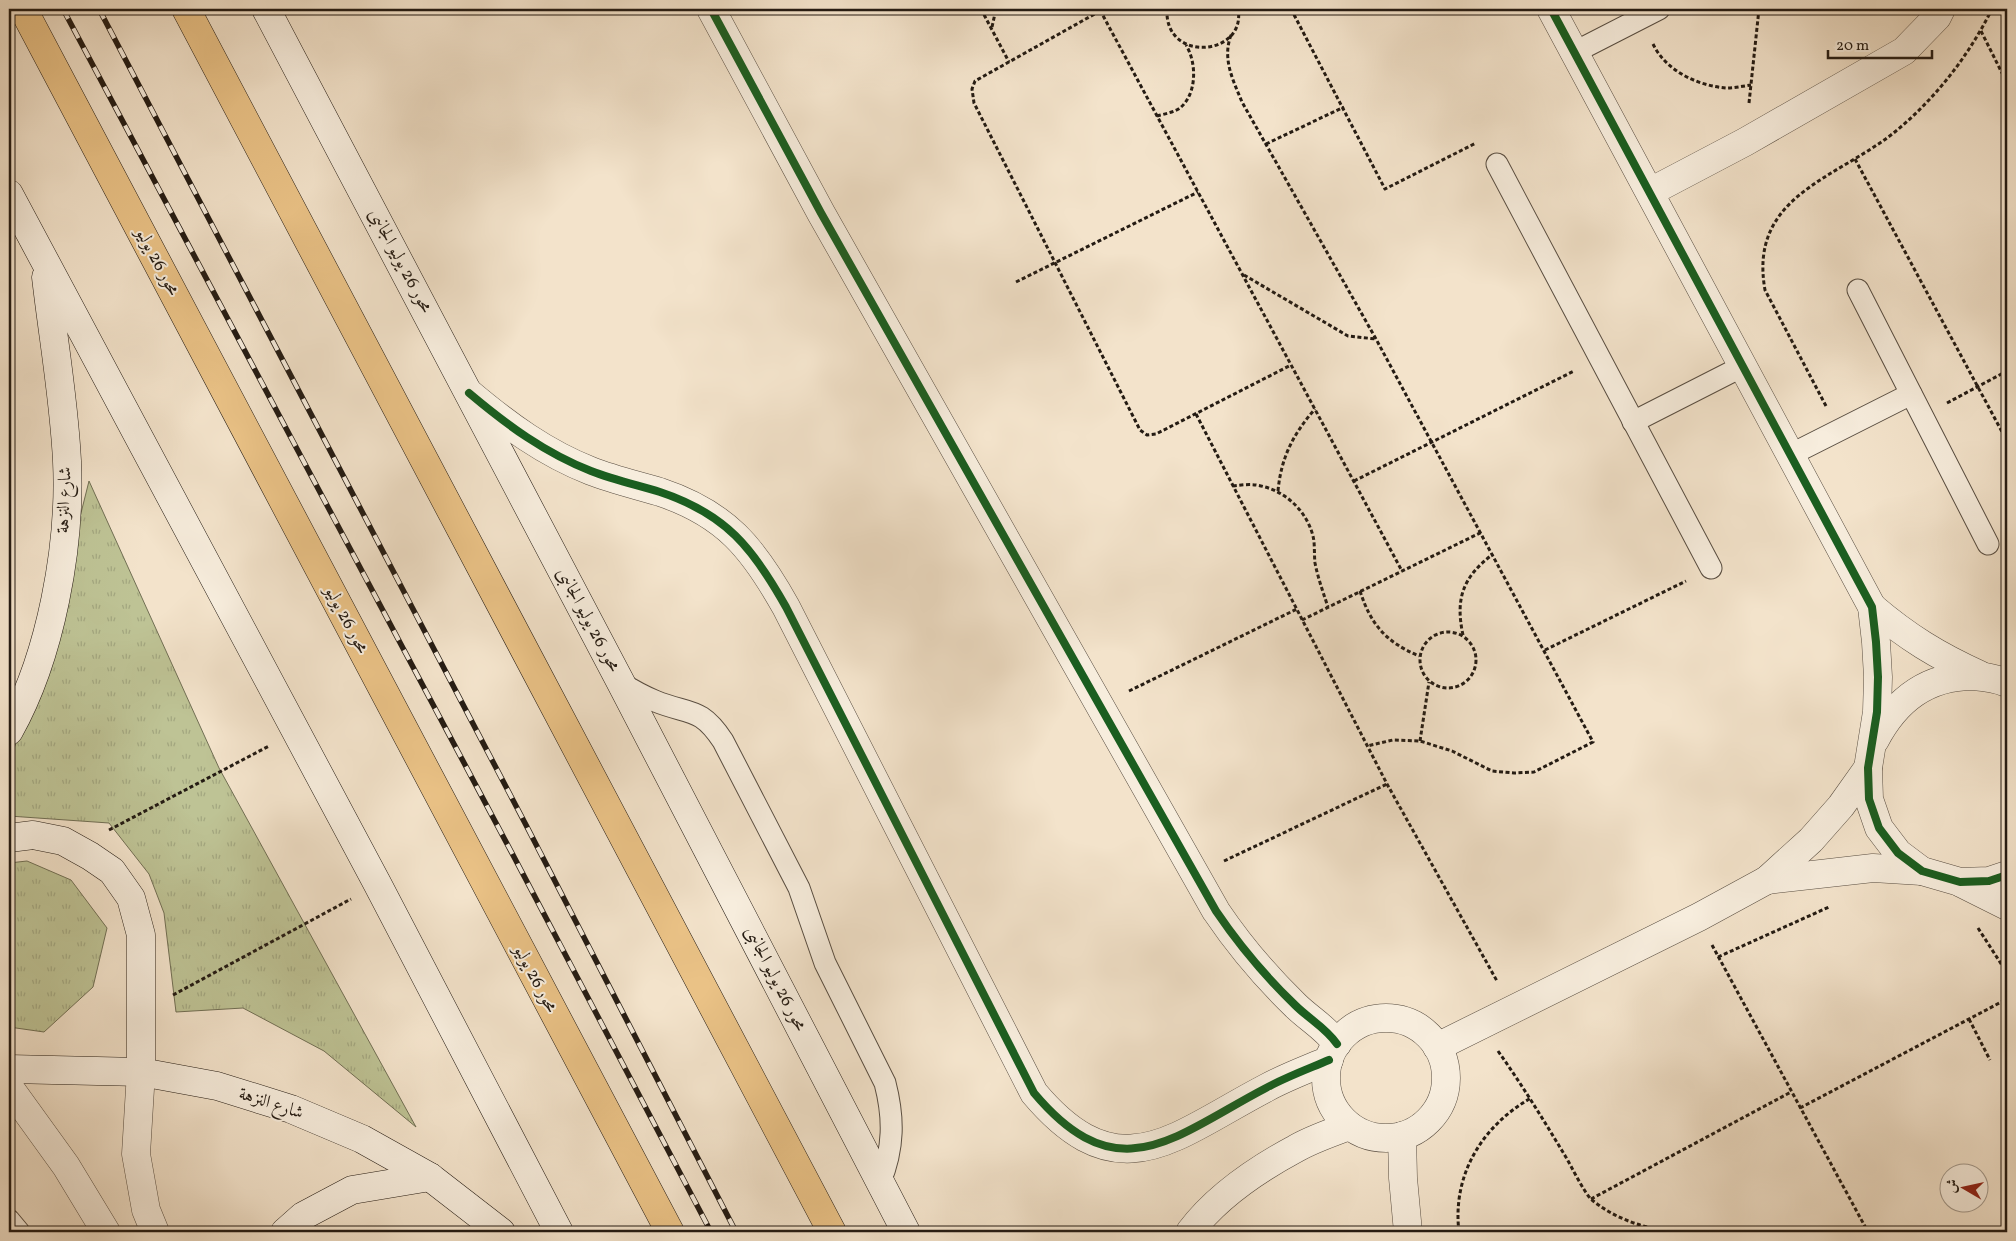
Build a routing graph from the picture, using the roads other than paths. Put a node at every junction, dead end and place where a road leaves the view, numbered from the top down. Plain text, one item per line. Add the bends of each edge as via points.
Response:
1 (23, 9) edge
2 (186, 9) edge
3 (266, 9) edge
4 (711, 9) edge
5 (1551, 9) edge
6 (1659, 9) edge
7 (1941, 9) edge
8 (1575, 52) junction
9 (1497, 164) road end
10 (1650, 192) junction
11 (9, 194) edge
12 (43, 260) junction
13 (1858, 290) dead end
14 (1743, 366) junction
15 (469, 393) junction
16 (1911, 394) junction
17 (1633, 422) junction
18 (1790, 455) junction
19 (1988, 544) dead end
20 (1711, 568) road end
21 (1872, 607) junction
22 (1996, 680) edge
23 (621, 683) junction
24 (9, 731) edge
25 (1870, 757) junction
26 (9, 838) edge
27 (1922, 872) junction
28 (2007, 875) edge
29 (1767, 880) junction
30 (1960, 882) junction
31 (2007, 906) edge
32 (1437, 1047) junction
33 (1333, 1052) junction
34 (9, 1069) edge
35 (141, 1072) junction
36 (9, 1087) edge
37 (1349, 1126) junction
38 (1402, 1136) junction
39 (430, 1178) junction
40 (880, 1182) junction
41 (9, 1220) edge
42 (19, 1232) edge
43 (106, 1232) edge
44 (155, 1232) edge
45 (285, 1232) edge
46 (501, 1232) edge
47 (559, 1232) edge
48 (670, 1232) edge
49 (832, 1232) edge
50 (906, 1232) edge
51 (1190, 1232) edge
52 (1408, 1232) edge

1 - 48 highway, محور 26 يوليو
2 - 49 highway
3 - 15 street, محور 26 يوليو الجانبى
4 - 33 street via 826,222 1216,911 1239,946 1273,984 1330,1033
5 - 8 street
6 - 8 lane
7 - 10 street via 1904,51
8 - 10 street
9 - 17 lane
10 - 14 street
11 - 12 street
12 - 24 street, شارع النزهة via 62,407 67,516 50,624 33,676
12 - 47 street via 378,885
13 - 16 lane
14 - 17 lane
14 - 18 street
15 - 23 street, محور 26 يوليو الجانبى
15 - 33 street via 497,417 558,456 591,471 693,505 723,524 748,547 786,606 1034,1093 1073,1132 1097,1145 1147,1148 1176,1138
16 - 18 lane
16 - 19 lane
17 - 20 lane
18 - 21 street
21 - 22 street via 1924,647
21 - 25 street via 1878,676 1877,712
22 - 25 street via 1956,676 1929,684 1904,700 1885,720
23 - 40 street, محور 26 يوليو الجانبى
23 - 40 lane via 638,694 704,718 723,741 799,888 825,963 884,1084 890,1103 892,1143
25 - 27 street via 1869,799 1880,828 1898,853
25 - 29 street via 1841,806 1818,833
26 - 35 street via 33,835 63,841 112,871 131,898 141,935
27 - 29 street via 1873,868
27 - 30 street
28 - 30 street via 1989,881
29 - 32 street
30 - 31 street
32 - 33 street via 1412,1024 1380,1019 1349,1031
32 - 38 street via 1444,1064 1446,1082 1442,1100 1419,1129
33 - 37 street via 1326,1078 1328,1096 1336,1112
34 - 35 street, شارع النزهة
35 - 39 street, شارع النزهة via 217,1086 291,1109 362,1139
35 - 44 street via 136,1154 146,1210
36 - 43 street via 66,1166
37 - 38 street via 1374,1138
37 - 51 street via 1296,1148 1228,1191
38 - 52 street
39 - 45 street via 352,1190 303,1216
39 - 46 street, شارع النزهة
40 - 50 street, محور 26 يوليو الجانبى
41 - 42 lane

